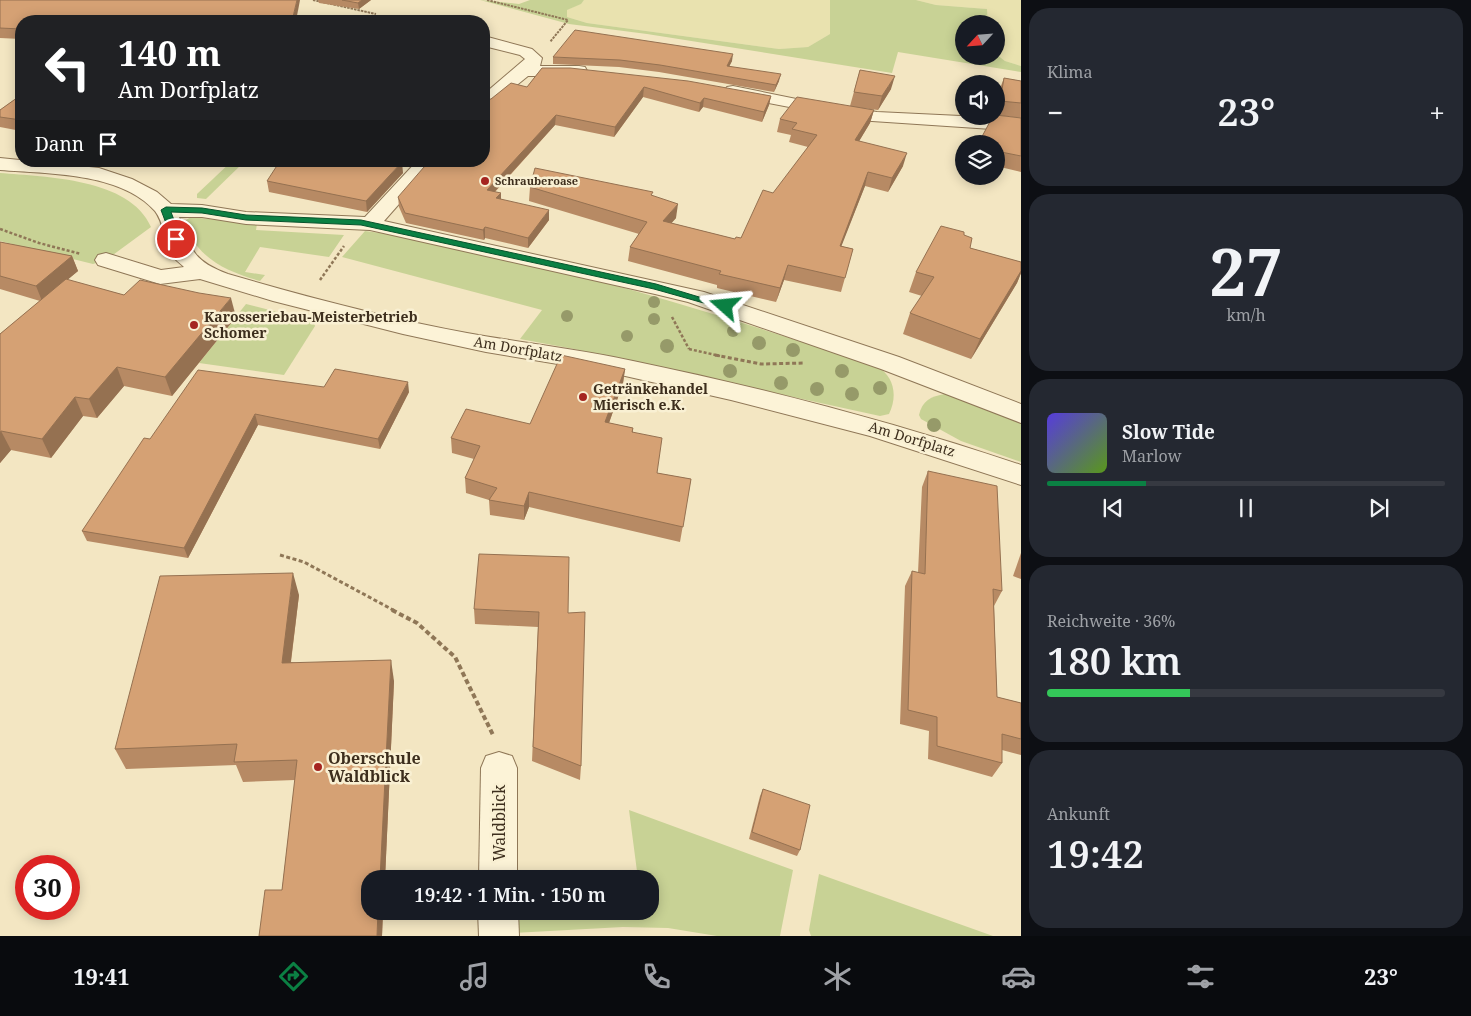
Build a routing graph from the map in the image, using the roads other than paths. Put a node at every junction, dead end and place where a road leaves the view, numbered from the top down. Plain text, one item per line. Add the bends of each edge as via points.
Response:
1 (490, 43) edge
2 (524, 71) junction
3 (596, 73) edge
4 (720, 89) edge
5 (490, 98) edge
6 (1021, 125) edge
7 (0, 164) edge
8 (15, 165) edge
9 (34, 167) edge
10 (422, 167) edge
11 (166, 210) junction
12 (366, 224) junction
13 (106, 260) road end
14 (202, 272) junction
15 (1021, 414) edge
16 (1021, 474) edge
17 (499, 768) road end
18 (498, 870) edge
19 (498, 920) edge
20 (499, 936) edge

1 - 2 street via 526,52 534,58 533,64
2 - 3 street
2 - 5 street
4 - 6 street via 858,115
7 - 8 street
9 - 11 street via 92,172 125,183 150,196
10 - 12 street
11 - 12 street via 202,210 246,218
11 - 14 street, Am Dorfplatz via 181,253
12 - 15 street via 696,297 890,363
13 - 14 street via 160,277
14 - 16 street, Am Dorfplatz via 304,303 337,318 633,369 774,401 870,426
17 - 18 street, Waldblick
19 - 20 street

